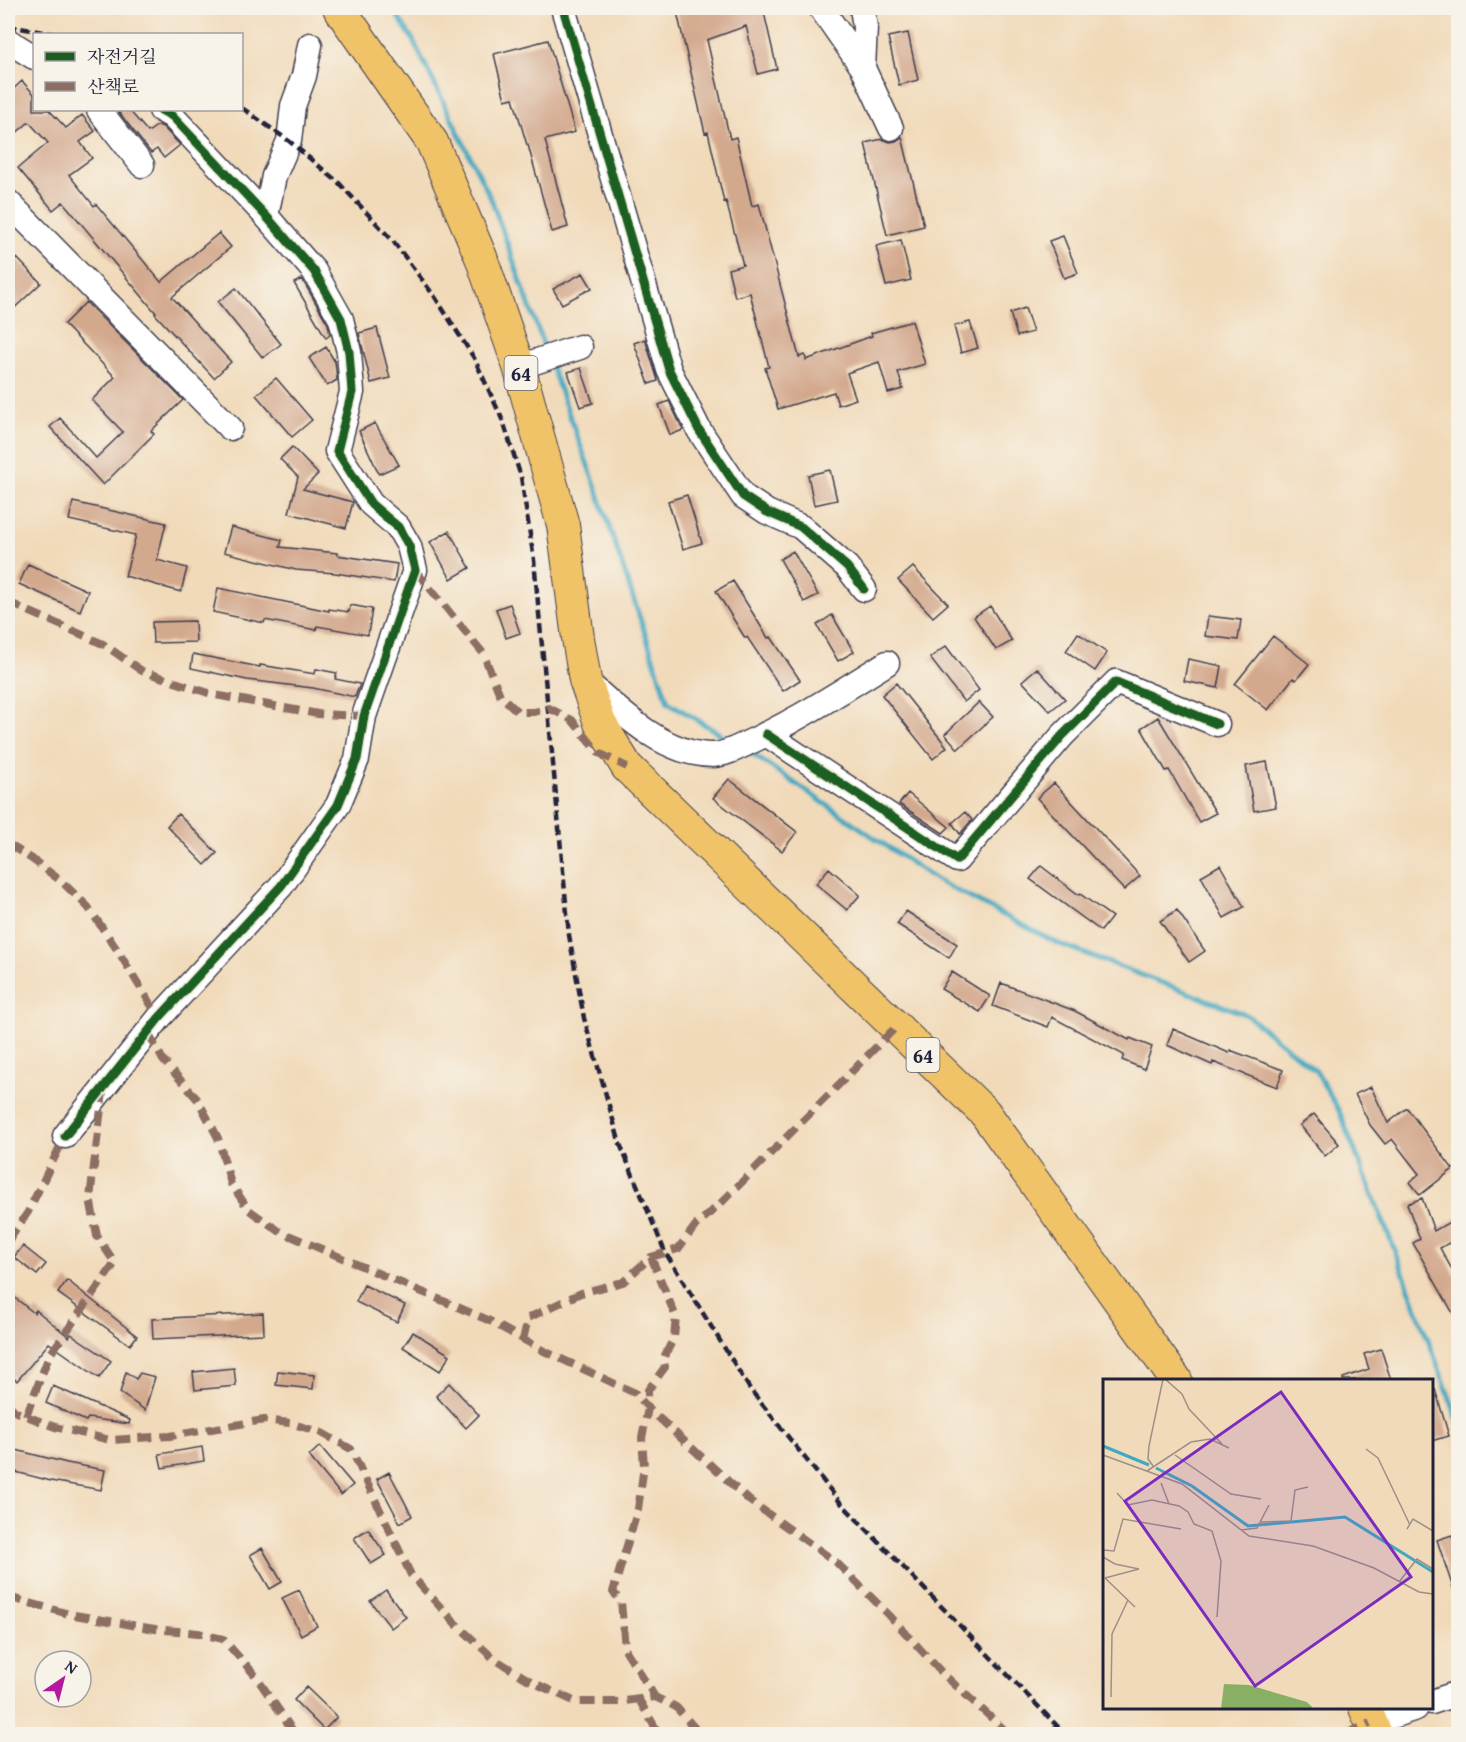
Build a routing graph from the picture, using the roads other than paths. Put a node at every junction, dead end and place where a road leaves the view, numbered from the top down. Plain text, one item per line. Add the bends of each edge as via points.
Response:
1 (339, 8) edge
2 (563, 8) edge
3 (821, 8) edge
4 (862, 8) edge
5 (8, 41) edge
6 (310, 45) dead end
7 (33, 56) edge
8 (862, 68) junction
9 (100, 111) edge
10 (163, 111) edge
11 (891, 128) dead end
12 (142, 165) dead end
13 (8, 202) edge
14 (266, 216) junction
15 (580, 346) dead end
16 (526, 365) junction
17 (230, 428) dead end
18 (864, 589) dead end
19 (887, 663) dead end
20 (585, 680) junction
21 (1217, 724) dead end
22 (766, 734) junction
23 (65, 1137) dead end
24 (1175, 1379) edge
25 (1458, 1693) edge
26 (1433, 1701) edge
27 (1410, 1709) edge
28 (1370, 1722) edge

1 - 16 main road, 64 via 432,142
2 - 18 street via 669,370 699,430 743,496 801,527 847,567
3 - 8 street
4 - 8 street
5 - 7 street
6 - 14 street via 293,106 289,141 274,176
8 - 11 street
9 - 12 street
10 - 14 street via 172,116
13 - 17 street
14 - 23 street via 314,271 341,319 352,392 337,451 371,504 398,527 409,546 415,570 364,716 357,759 338,805 281,886 159,1018
15 - 16 street
16 - 20 main road, 64 via 563,525
19 - 22 street
20 - 22 street via 657,738 687,750 714,755
20 - 24 main road, 64 via 600,723 627,767 985,1113
21 - 22 street via 1116,682 1062,736 957,860
25 - 26 street
27 - 28 street

